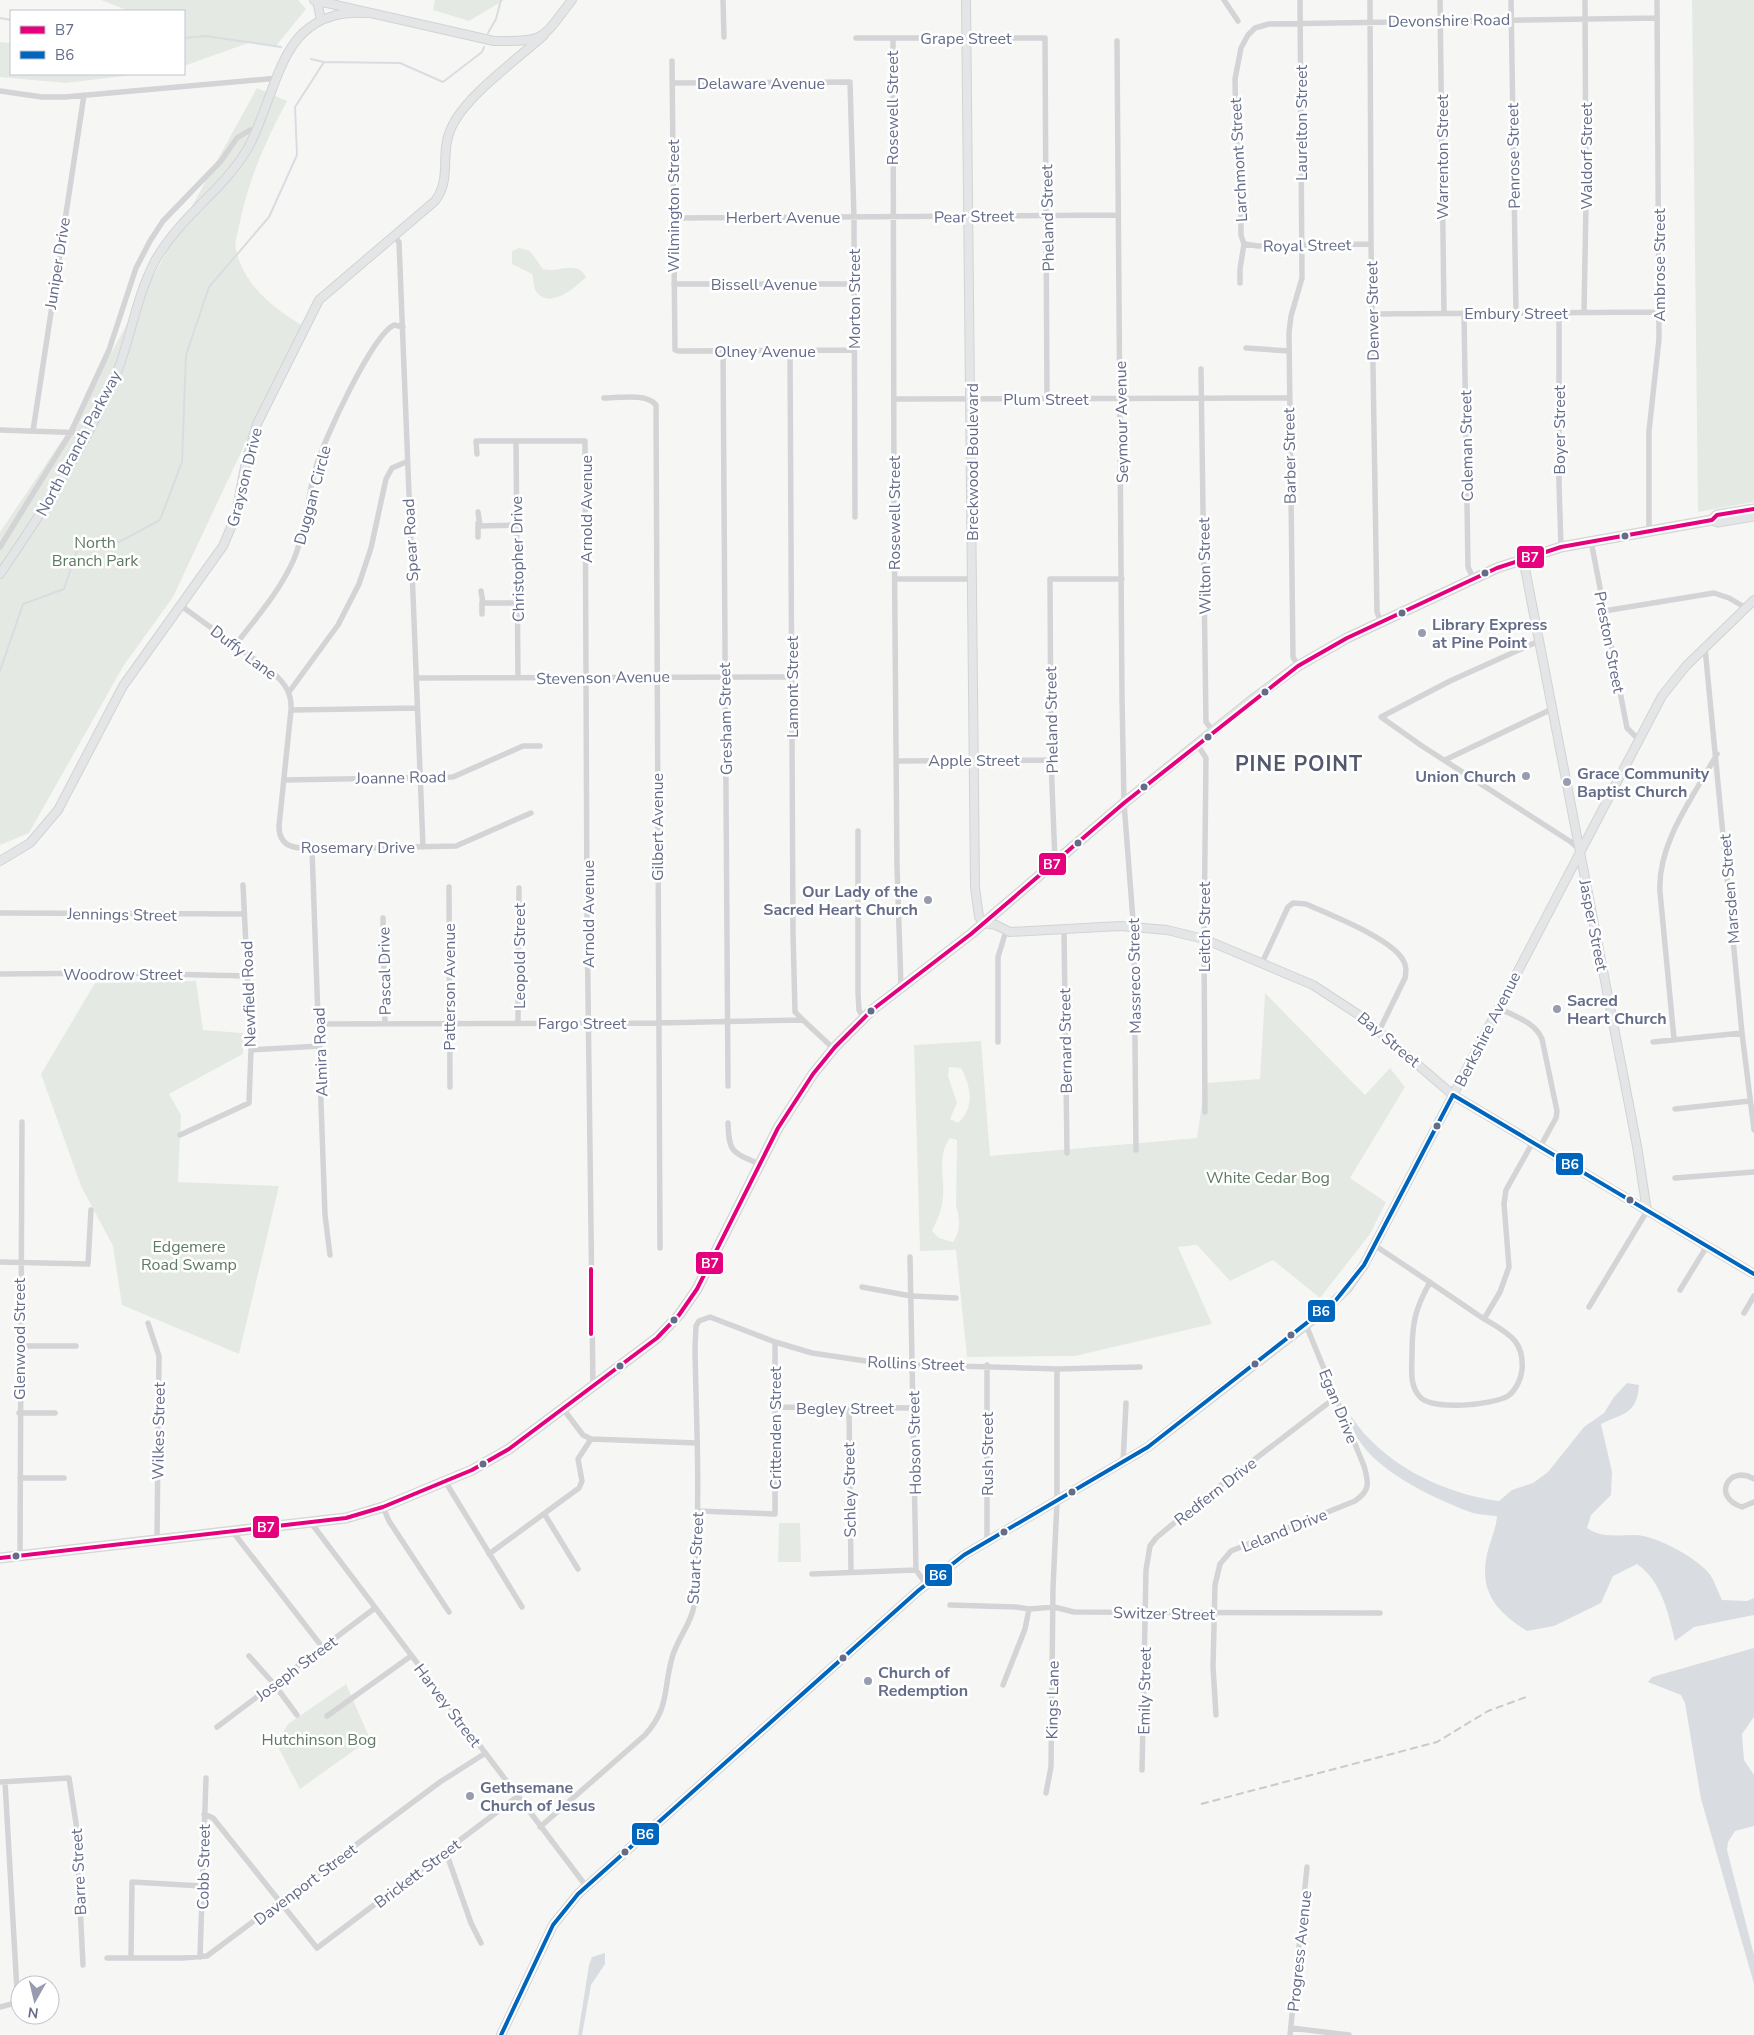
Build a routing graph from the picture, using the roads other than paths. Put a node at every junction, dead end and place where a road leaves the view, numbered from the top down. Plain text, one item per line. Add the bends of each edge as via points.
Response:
1 (315, 0) edge
2 (572, 0) edge
3 (723, 0) edge
4 (966, 0) edge
5 (1224, 0) edge
6 (1300, 0) edge
7 (1370, 0) edge
8 (1440, 0) edge
9 (1511, 0) edge
10 (1585, 0) edge
11 (1657, 0) edge
12 (366, 13) junction
13 (1657, 18) junction
14 (1511, 19) junction
15 (321, 20) junction
16 (1441, 20) junction
17 (1585, 20) junction
18 (1238, 21) dead end
19 (1370, 22) junction
20 (1301, 24) junction
21 (544, 36) junction
22 (724, 37) dead end
23 (856, 38) dead end
24 (968, 38) junction
25 (1045, 38) joint
26 (1247, 38) joint
27 (893, 39) junction
28 (1117, 41) dead end
29 (494, 42) junction
30 (520, 57) junction
31 (672, 61) dead end
32 (278, 78) junction
33 (850, 82) joint
34 (672, 83) junction
35 (0, 91) edge
36 (84, 95) junction
37 (258, 129) junction
38 (970, 216) junction
39 (1047, 216) junction
40 (1117, 216) junction
41 (674, 218) junction
42 (854, 218) junction
43 (892, 218) junction
44 (394, 235) junction
45 (1244, 244) junction
46 (1370, 244) junction
47 (1302, 246) junction
48 (1240, 283) dead end
49 (674, 284) junction
50 (854, 284) junction
51 (1516, 311) junction
52 (1659, 312) junction
53 (1444, 313) junction
54 (1464, 313) junction
55 (1559, 313) junction
56 (1584, 313) junction
57 (1372, 314) junction
58 (403, 327) junction
59 (1246, 348) dead end
60 (676, 350) joint
61 (790, 350) junction
62 (854, 350) junction
63 (723, 351) junction
64 (1289, 351) junction
65 (1202, 369) dead end
66 (604, 398) dead end
67 (1202, 398) junction
68 (1289, 398) junction
69 (894, 399) junction
70 (971, 399) junction
71 (1047, 399) junction
72 (1120, 399) junction
73 (0, 430) edge
74 (33, 431) junction
75 (71, 432) junction
76 (87, 432) junction
77 (516, 441) junction
78 (477, 454) dead end
79 (406, 462) junction
80 (1754, 509) edge
81 (478, 512) dead end
82 (1754, 516) edge
83 (855, 517) dead end
84 (1712, 520) junction
85 (478, 523) junction
86 (516, 526) junction
87 (1649, 530) junction
88 (478, 537) dead end
89 (1591, 541) junction
90 (1561, 547) junction
91 (0, 548) edge
92 (1523, 558) junction
93 (0, 574) edge
94 (1122, 578) junction
95 (1473, 578) junction
96 (895, 579) junction
97 (973, 579) junction
98 (481, 591) dead end
99 (1754, 600) edge
100 (482, 602) junction
101 (517, 603) junction
102 (180, 605) junction
103 (1746, 608) junction
104 (1604, 611) junction
105 (482, 614) dead end
106 (1380, 622) junction
107 (1540, 641) junction
108 (236, 644) junction
109 (1705, 648) junction
110 (1298, 666) junction
111 (725, 676) junction
112 (791, 676) junction
113 (587, 677) junction
114 (657, 677) junction
115 (416, 678) junction
116 (518, 678) junction
117 (289, 692) junction
118 (417, 708) junction
119 (1552, 709) junction
120 (291, 710) junction
121 (1213, 731) junction
122 (1638, 740) junction
123 (1197, 744) junction
124 (540, 746) dead end
125 (1717, 754) junction
126 (974, 760) junction
127 (1051, 760) junction
128 (1445, 760) junction
129 (896, 761) junction
130 (420, 778) junction
131 (284, 780) junction
132 (1124, 803) junction
133 (531, 813) dead end
134 (858, 831) dead end
135 (423, 847) junction
136 (312, 848) junction
137 (1580, 850) junction
138 (0, 861) edge
139 (1055, 861) junction
140 (243, 885) dead end
141 (449, 887) dead end
142 (519, 888) dead end
143 (0, 913) edge
144 (244, 914) junction
145 (383, 918) dead end
146 (984, 923) junction
147 (1134, 927) junction
148 (1064, 930) junction
149 (1006, 931) junction
150 (1204, 939) junction
151 (1262, 962) junction
152 (0, 974) edge
153 (246, 976) junction
154 (901, 988) junction
155 (1498, 1008) junction
156 (864, 1018) junction
157 (802, 1020) junction
158 (727, 1022) junction
159 (449, 1023) junction
160 (657, 1023) junction
161 (319, 1024) junction
162 (385, 1024) junction
163 (518, 1024) junction
164 (588, 1024) junction
165 (1379, 1031) junction
166 (1742, 1033) junction
167 (1674, 1039) junction
168 (998, 1042) dead end
169 (1653, 1042) dead end
170 (320, 1046) junction
171 (834, 1049) junction
172 (250, 1050) junction
173 (450, 1086) dead end
174 (728, 1086) dead end
175 (1453, 1095) junction
176 (1750, 1102) junction
177 (1675, 1109) dead end
178 (1205, 1112) dead end
179 (22, 1122) dead end
180 (728, 1123) dead end
181 (1754, 1130) edge
182 (180, 1135) dead end
183 (1532, 1142) junction
184 (1540, 1147) junction
185 (1136, 1150) dead end
186 (1067, 1153) dead end
187 (759, 1164) junction
188 (1754, 1172) edge
189 (1675, 1178) dead end
190 (91, 1210) dead end
191 (1647, 1211) junction
192 (1374, 1245) junction
193 (1707, 1246) junction
194 (660, 1248) dead end
195 (330, 1255) dead end
196 (910, 1257) dead end
197 (0, 1262) edge
198 (20, 1263) junction
199 (1754, 1274) edge
200 (1430, 1282) junction
201 (862, 1287) dead end
202 (1680, 1290) dead end
203 (911, 1296) junction
204 (1754, 1296) edge
205 (956, 1298) dead end
206 (1589, 1307) dead end
207 (1744, 1313) dead end
208 (1484, 1319) junction
209 (699, 1321) joint
210 (148, 1323) dead end
211 (1306, 1325) junction
212 (775, 1342) junction
213 (20, 1346) junction
214 (76, 1346) dead end
215 (912, 1365) junction
216 (987, 1365) junction
217 (1140, 1367) dead end
218 (1057, 1369) junction
219 (593, 1388) junction
220 (1336, 1397) junction
221 (1126, 1403) dead end
222 (775, 1407) junction
223 (849, 1408) junction
224 (914, 1408) junction
225 (564, 1410) junction
226 (19, 1413) junction
227 (55, 1413) dead end
228 (591, 1440) junction
229 (697, 1443) junction
230 (1123, 1463) junction
231 (20, 1478) junction
232 (64, 1478) dead end
233 (1754, 1479) edge
234 (445, 1481) junction
235 (1368, 1488) joint
236 (1057, 1502) junction
237 (1754, 1502) edge
238 (383, 1507) junction
239 (699, 1511) junction
240 (545, 1515) junction
241 (312, 1524) junction
242 (233, 1532) junction
243 (157, 1540) junction
244 (987, 1542) junction
245 (489, 1554) junction
246 (20, 1556) junction
247 (0, 1558) edge
248 (578, 1568) dead end
249 (916, 1570) junction
250 (851, 1572) junction
251 (812, 1574) dead end
252 (926, 1584) junction
253 (950, 1605) dead end
254 (522, 1607) dead end
255 (1054, 1607) junction
256 (375, 1608) junction
257 (1029, 1610) junction
258 (449, 1612) dead end
259 (1145, 1612) junction
260 (1380, 1613) dead end
261 (1214, 1614) junction
262 (323, 1648) junction
263 (249, 1656) dead end
264 (410, 1656) junction
265 (274, 1684) junction
266 (1003, 1685) dead end
267 (297, 1715) dead end
268 (1216, 1715) dead end
269 (327, 1716) dead end
270 (217, 1728) dead end
271 (484, 1754) junction
272 (1142, 1770) dead end
273 (206, 1778) dead end
274 (2, 1782) edge
275 (1046, 1793) dead end
276 (517, 1797) junction
277 (204, 1814) junction
278 (540, 1827) junction
279 (446, 1852) junction
280 (1307, 1868) dead end
281 (202, 1886) junction
282 (586, 1886) junction
283 (280, 1902) junction
284 (481, 1943) dead end
285 (200, 1957) junction
286 (106, 1958) dead end
287 (131, 1958) junction
288 (83, 1965) dead end
289 (0, 2007) edge
290 (1290, 2032) edge
291 (501, 2035) edge
292 (1349, 2035) edge

1 - 12 main road
1 - 15 main road
2 - 21 main road, Grayson Drive
3 - 22 street
4 - 24 main road, Breckwood Boulevard
5 - 18 street
6 - 20 street, Laurelton Street
7 - 19 street, Denver Street
8 - 16 street, Warrenton Street
9 - 14 street, Penrose Street
10 - 17 street, Waldorf Street
11 - 13 street, Ambrose Street
12 - 15 main road, North Branch Parkway via 341,14
12 - 29 main road
13 - 17 street, Devonshire Road
13 - 52 street, Ambrose Street
14 - 16 street, Devonshire Road
14 - 17 street, Devonshire Road
14 - 51 street, Penrose Street
15 - 32 main road, North Branch Parkway via 293,43
16 - 19 street, Devonshire Road
16 - 53 street, Warrenton Street
17 - 56 street, Waldorf Street
19 - 20 street, Devonshire Road
19 - 46 street, Denver Street
20 - 26 street, Devonshire Road via 1269,24 1255,28
20 - 47 street, Laurelton Street
21 - 29 main road via 530,42
21 - 30 main road, Grayson Drive
23 - 27 street, Grape Street
24 - 25 street, Grape Street
24 - 27 street, Grape Street
24 - 38 main road, Breckwood Boulevard
25 - 39 street, Pheland Street
26 - 45 street, Larchmont Street via 1241,48 1235,79 1234,109
27 - 43 street, Rosewell Street
28 - 40 street, Seymour Avenue
29 - 30 main road via 509,45
30 - 44 main road, Grayson Drive via 457,116 446,142 442,190 435,201
31 - 34 street, Wilmington Street
32 - 36 street
32 - 37 main road, North Branch Parkway
33 - 34 street, Delaware Avenue
33 - 42 street, Morton Street
34 - 41 street, Wilmington Street
35 - 36 street via 48,97
36 - 74 street, Juniper Drive
37 - 75 street via 237,138 221,162 163,221 150,241 136,268 110,350
37 - 76 main road, North Branch Parkway via 236,166 178,226 157,259 142,291 121,363
38 - 39 street, Pear Street
38 - 43 street, Pear Street
38 - 70 main road, Breckwood Boulevard
39 - 40 street, Pear Street
39 - 71 street, Pheland Street
40 - 72 street, Seymour Avenue
41 - 42 street, Herbert Avenue
41 - 49 street, Wilmington Street
42 - 43 street, Herbert Avenue
42 - 50 street, Morton Street
43 - 69 street, Rosewell Street
44 - 58 street, Spear Road via 399,242
44 - 102 main road, Grayson Drive via 319,300 257,424 231,531
45 - 47 street, Royal Street
45 - 48 street, Larchmont Street
46 - 47 street, Royal Street
46 - 57 street, Denver Street
47 - 64 street, Barber Street via 1302,278 1291,316
49 - 50 street, Bissell Avenue
49 - 60 street, Wilmington Street
50 - 62 street, Morton Street
51 - 54 street, Embury Street
51 - 55 street, Embury Street
52 - 56 street, Embury Street
52 - 87 street, Ambrose Street via 1649,431
53 - 54 street, Embury Street
53 - 57 street, Embury Street
54 - 95 street, Coleman Street via 1468,567
55 - 56 street, Embury Street
55 - 90 street, Boyer Street
57 - 106 street, Denver Street via 1377,612
58 - 79 street, Spear Road
58 - 108 street, Duggan Circle via 392,326 384,332 361,369 318,460 293,561 272,597
59 - 64 street
60 - 63 street, Olney Avenue
61 - 62 street, Olney Avenue
61 - 63 street, Olney Avenue
61 - 112 street, Lamont Street
62 - 83 street, Morton Street
63 - 111 street, Gresham Street
64 - 68 street, Barber Street
65 - 67 street, Wilton Street
66 - 114 street, Gilbert Avenue via 645,399 656,405
67 - 68 street, Plum Street
67 - 72 street, Plum Street
67 - 121 street, Wilton Street via 1206,722
68 - 110 street, Barber Street via 1293,657
69 - 70 street, Plum Street
69 - 96 street, Rosewell Street
70 - 71 street, Plum Street
70 - 97 main road, Breckwood Boulevard
71 - 72 street, Plum Street
72 - 94 street, Seymour Avenue
73 - 74 street
74 - 75 street
75 - 76 street
75 - 91 street
76 - 93 main road, North Branch Parkway via 50,499
77 - 78 street via 476,441
77 - 86 street, Christopher Drive
77 - 113 street, Arnold Avenue via 585,440
79 - 115 street, Spear Road
79 - 117 street via 392,468 386,478 367,563 345,612
80 - 84 main road via 1717,515
81 - 85 street
82 - 84 main road via 1718,522
84 - 87 main road
85 - 86 street via 481,526
85 - 88 street
86 - 101 street, Christopher Drive
87 - 89 main road
89 - 90 main road
89 - 104 street, Preston Street
90 - 92 main road
92 - 95 main road
92 - 107 main road, Jasper Street
94 - 127 street, Pheland Street via 1050,579
94 - 132 street, Seymour Avenue
95 - 106 main road
96 - 97 street
96 - 129 street, Rosewell Street
97 - 126 main road, Breckwood Boulevard
98 - 100 street
99 - 103 main road, Berkshire Avenue
100 - 101 street
100 - 105 street
101 - 116 street, Christopher Drive
102 - 108 street, Duffy Lane
102 - 138 main road, Grayson Drive via 123,686 58,810 30,842
103 - 104 street via 1714,593
103 - 109 main road, Berkshire Avenue
104 - 122 street, Preston Street via 1627,728
106 - 110 main road
107 - 119 main road, Jasper Street
107 - 128 street via 1450,681 1381,717
108 - 117 street, Duffy Lane via 283,682
109 - 122 main road, Berkshire Avenue via 1666,690
109 - 125 street, Marsden Street
110 - 121 main road
111 - 112 street, Stevenson Avenue
111 - 114 street, Stevenson Avenue
111 - 158 street, Gresham Street
112 - 157 street, Lamont Street via 795,1012
113 - 114 street, Stevenson Avenue
113 - 116 street, Stevenson Avenue
113 - 164 street, Arnold Avenue
114 - 160 street, Gilbert Avenue
115 - 116 street, Stevenson Avenue
115 - 118 street, Spear Road
117 - 120 street, Duffy Lane
118 - 120 street
118 - 130 street, Spear Road
119 - 128 street
119 - 137 main road, Jasper Street
120 - 131 street, Rosemary Drive
121 - 123 main road
122 - 137 main road, Berkshire Avenue
123 - 132 main road
123 - 150 street, Leitch Street via 1206,758
124 - 130 street, Joanne Road via 523,746 453,776
125 - 166 street, Marsden Street
125 - 167 street via 1664,850 1660,871
126 - 127 street, Apple Street
126 - 129 street, Apple Street
126 - 146 main road, Breckwood Boulevard via 976,905
127 - 139 street, Pheland Street
128 - 137 street
129 - 154 street, Rosewell Street
130 - 131 street, Joanne Road
130 - 135 street, Spear Road
131 - 136 street, Rosemary Drive via 279,834 289,846
132 - 139 main road
132 - 147 street, Massreco Street
133 - 135 street, Rosemary Drive via 466,844
134 - 156 street via 858,993 859,1010
135 - 136 street, Rosemary Drive
136 - 161 street, Almira Road
137 - 155 main road, Berkshire Avenue
137 - 191 main road, Jasper Street
139 - 146 main road
140 - 144 street, Newfield Road
141 - 159 street, Patterson Avenue
142 - 163 street, Leopold Street
143 - 144 street, Jennings Street
144 - 153 street, Newfield Road
145 - 162 street, Pascal Drive
146 - 149 main road, Bay Street
146 - 154 main road
147 - 148 main road, Bay Street
147 - 150 main road, Bay Street via 1167,930
147 - 185 street, Massreco Street
148 - 149 main road, Bay Street
148 - 186 street, Bernard Street
149 - 168 street via 998,957
150 - 151 main road, Bay Street
150 - 178 street, Leitch Street
151 - 165 main road, Bay Street via 1336,998
151 - 165 street via 1288,907 1294,903 1306,904 1381,941 1400,955 1406,970
152 - 153 street, Woodrow Street
153 - 172 street, Newfield Road
154 - 156 main road
155 - 175 main road, Berkshire Avenue
155 - 184 street via 1532,1025 1542,1039 1557,1111
156 - 171 main road
157 - 158 street, Fargo Street
157 - 171 street
158 - 160 street, Fargo Street
158 - 174 street, Gresham Street
159 - 162 street, Fargo Street
159 - 163 street, Fargo Street
159 - 173 street, Patterson Avenue
160 - 164 street, Fargo Street
160 - 194 street, Gilbert Avenue
161 - 162 street, Fargo Street
161 - 170 street, Almira Road
163 - 164 street, Fargo Street
164 - 219 street, Arnold Avenue
165 - 175 main road, Bay Street
166 - 167 street
166 - 176 street, Marsden Street
167 - 169 street
170 - 172 street
170 - 195 street, Almira Road via 325,1215
171 - 187 main road via 790,1108
172 - 182 street, Newfield Road via 249,1103
175 - 183 main road, Bay Street
175 - 192 main road, Berkshire Avenue
176 - 177 street
176 - 181 street, Marsden Street
179 - 198 street, Glenwood Street
180 - 187 street via 729,1145 734,1153
183 - 184 main road, Bay Street
183 - 208 street via 1506,1190 1504,1204 1509,1267 1500,1292
184 - 191 main road, Bay Street
187 - 219 main road via 705,1276 687,1305 657,1338
188 - 189 street
190 - 198 street via 88,1264
191 - 193 main road, Bay Street
191 - 206 street
192 - 200 street
192 - 211 main road, Berkshire Avenue via 1346,1289
193 - 199 main road, Bay Street
193 - 202 street
196 - 203 street, Hobson Street
197 - 198 street
198 - 213 street, Glenwood Street
200 - 208 street
200 - 208 street via 1416,1308 1412,1325 1412,1379 1414,1390 1421,1399 1439,1405 1485,1403 1513,1391 1522,1372 1519,1349 1507,1334
201 - 203 street
203 - 205 street
203 - 215 street, Hobson Street
204 - 207 street
209 - 212 street, Rollins Street via 710,1317
209 - 229 street, Stuart Street via 695,1348
210 - 243 street, Wilkes Street via 159,1356
211 - 220 street, Egan Drive
211 - 230 main road, Berkshire Avenue via 1148,1448
212 - 215 street, Rollins Street via 850,1360
212 - 222 street, Crittenden Street
213 - 214 street
213 - 226 street, Glenwood Street
215 - 216 street, Rollins Street
215 - 224 street, Hobson Street
216 - 218 street, Rollins Street
216 - 244 street, Rush Street
217 - 218 street, Rollins Street
218 - 236 street, Kings Lane
219 - 225 main road
220 - 235 street, Egan Drive via 1364,1466
220 - 259 street, Redfern Drive via 1156,1538 1150,1546 1147,1561
221 - 230 street
222 - 223 street, Begley Street
222 - 239 street, Crittenden Street via 775,1514
223 - 224 street, Begley Street
223 - 250 street, Schley Street
224 - 249 street, Hobson Street
225 - 228 street via 583,1435
225 - 234 main road via 509,1449
226 - 227 street
226 - 231 street, Glenwood Street
228 - 229 street
228 - 240 street via 578,1459 582,1480 579,1488
229 - 239 street, Stuart Street
230 - 236 main road, Berkshire Avenue
231 - 232 street
231 - 246 street, Glenwood Street
233 - 237 street via 1742,1474 1734,1476 1725,1491 1734,1504 1742,1507
234 - 238 main road
234 - 245 street
235 - 261 street, Leland Drive via 1355,1501 1231,1551 1224,1557 1216,1574
236 - 244 main road, Berkshire Avenue
236 - 255 street, Kings Lane
238 - 241 main road via 358,1516
238 - 258 street
239 - 278 street, Stuart Street via 694,1606 674,1650 668,1690 660,1714 645,1735
240 - 245 street
240 - 248 street
241 - 242 main road
241 - 256 street, Harvey Street
242 - 243 main road
242 - 262 street
243 - 246 main road
244 - 252 main road, Berkshire Avenue
245 - 254 street
246 - 247 main road
249 - 250 street
249 - 252 street
250 - 251 street
252 - 282 main road, Berkshire Avenue
253 - 257 street, Switzer Street
255 - 257 street, Switzer Street
255 - 259 street, Switzer Street via 1074,1612
255 - 275 street, Kings Lane via 1051,1767
256 - 262 street, Joseph Street
256 - 264 street, Harvey Street
257 - 266 street
259 - 261 street, Switzer Street
259 - 272 street, Emily Street
260 - 261 street, Switzer Street
261 - 268 street, Leland Drive
262 - 265 street, Joseph Street
263 - 265 street
264 - 269 street
264 - 271 street, Harvey Street
265 - 267 street
265 - 270 street, Joseph Street
271 - 276 street, Harvey Street
271 - 283 street, Davenport Street via 440,1782
273 - 277 street, Cobb Street
274 - 288 street, Barre Street via 69,1778 76,1823
274 - 289 street via 17,1991 16,2003
276 - 278 street, Harvey Street
276 - 279 street, Brickett Street
277 - 281 street, Cobb Street
277 - 283 street via 213,1818
278 - 282 street, Harvey Street
279 - 283 street, Brickett Street via 317,1948
279 - 284 street
280 - 290 street, Progress Avenue
281 - 285 street, Cobb Street
281 - 287 street via 132,1882
282 - 291 main road, Berkshire Avenue via 562,1912 547,1938
283 - 285 street, Davenport Street via 207,1956
285 - 287 street, Davenport Street
286 - 287 street, Davenport Street
290 - 292 street

